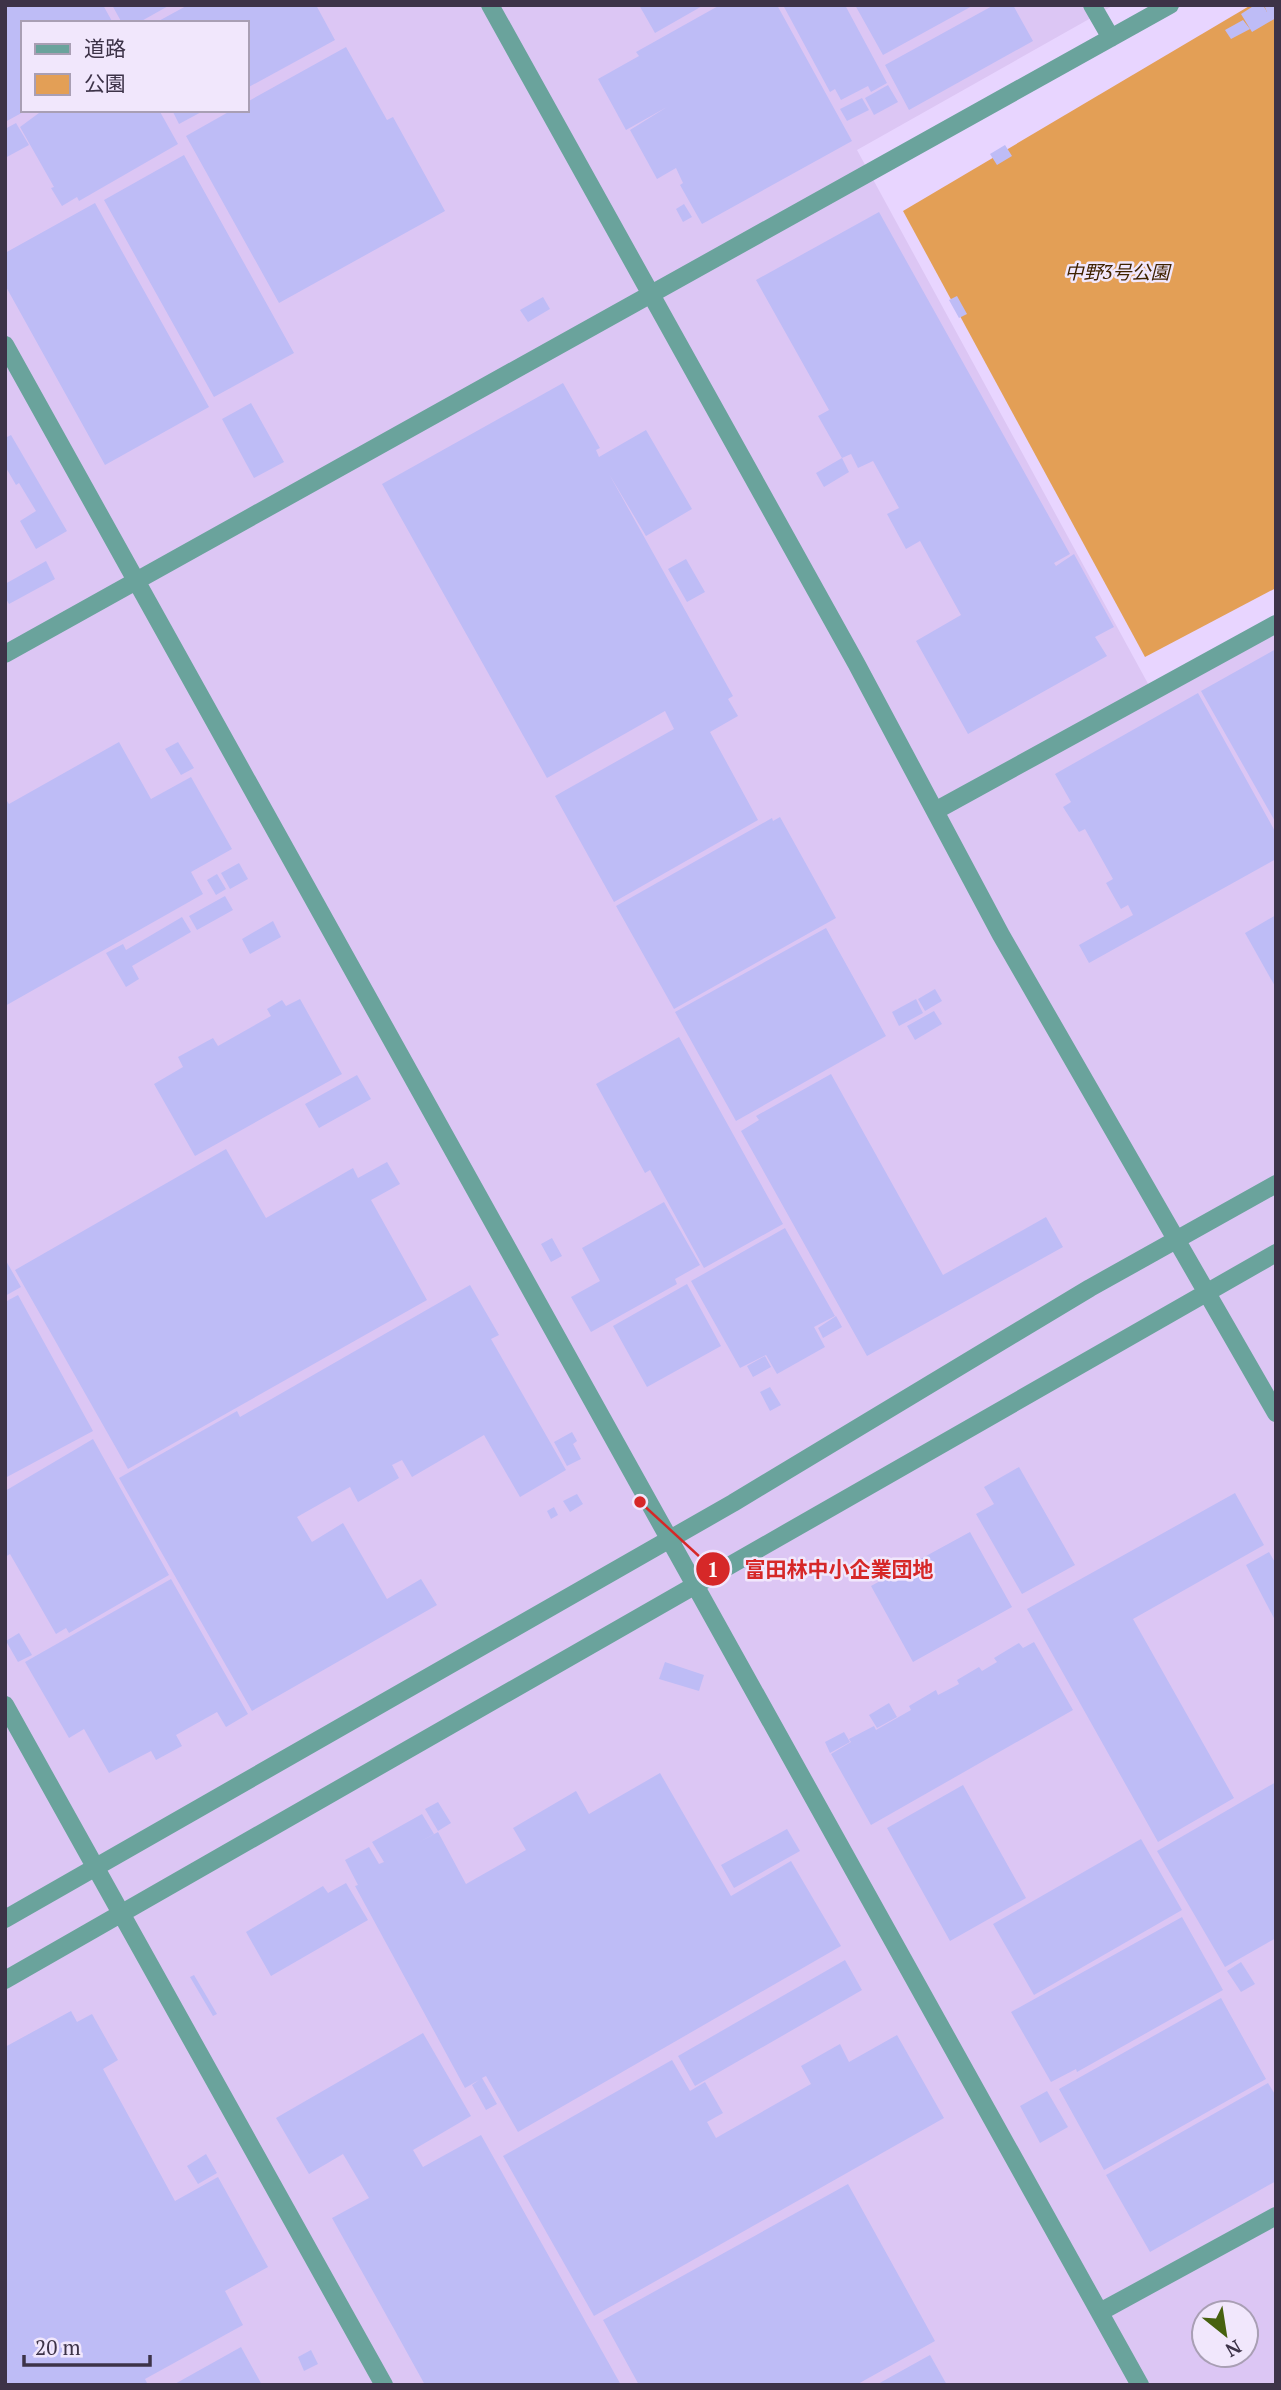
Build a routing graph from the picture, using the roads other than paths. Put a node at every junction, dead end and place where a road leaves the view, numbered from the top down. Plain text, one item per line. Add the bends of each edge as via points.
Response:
1 (490, 5) edge
2 (1092, 5) edge
3 (1170, 5) edge
4 (1111, 38) junction
5 (650, 294) junction
6 (5, 345) edge
7 (136, 581) junction
8 (1276, 624) edge
9 (5, 654) edge
10 (935, 811) junction
11 (1276, 1184) edge
12 (1176, 1240) junction
13 (1276, 1253) edge
14 (1206, 1292) junction
15 (1276, 1413) edge
16 (670, 1539) junction
17 (695, 1585) junction
18 (5, 1705) edge
19 (96, 1868) junction
20 (122, 1913) junction
21 (5, 1919) edge
22 (5, 1980) edge
23 (1276, 2216) edge
24 (1100, 2312) junction
25 (384, 2385) edge
26 (1140, 2385) edge

1 - 5 street
2 - 4 street
3 - 4 street
4 - 5 street
5 - 7 street
5 - 10 street
6 - 7 street
7 - 9 street
7 - 16 street
8 - 10 street
10 - 12 street
11 - 12 street
12 - 14 street
12 - 16 street
13 - 14 street
14 - 15 street
14 - 17 street
16 - 17 street
16 - 19 street
17 - 20 street
17 - 24 street
18 - 19 street
19 - 20 street
19 - 21 street
20 - 22 street
20 - 25 street
23 - 24 street
24 - 26 street

